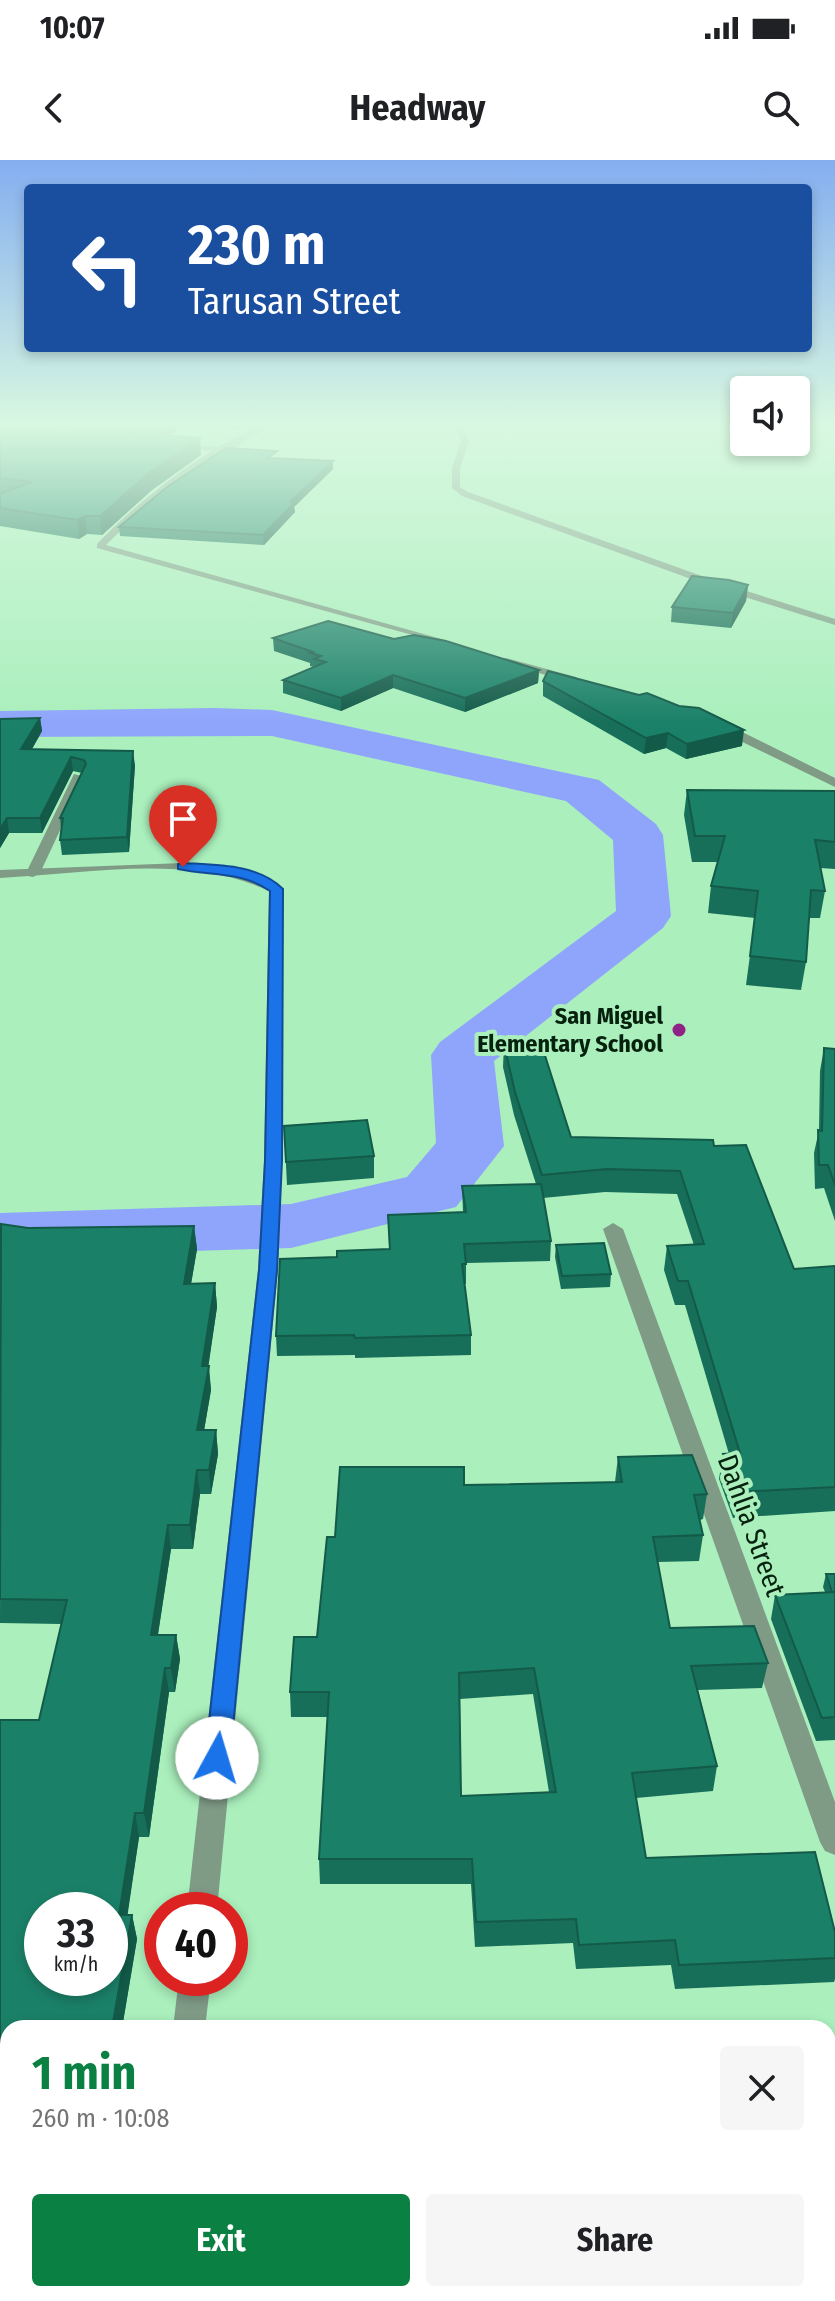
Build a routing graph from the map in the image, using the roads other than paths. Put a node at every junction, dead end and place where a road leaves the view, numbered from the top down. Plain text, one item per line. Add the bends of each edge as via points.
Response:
1 (121, 523) edge
2 (545, 523) edge
3 (835, 622) edge
4 (451, 645) edge
5 (496, 658) edge
6 (588, 684) edge
7 (708, 721) edge
8 (79, 777) edge
9 (835, 783) edge
10 (33, 873) junction
11 (0, 874) edge
12 (613, 1229) dead end
13 (835, 1842) edge
14 (204, 1892) edge
15 (193, 1996) edge
16 (190, 2020) edge

1 - 4 street via 100,546
2 - 3 street
5 - 6 street
7 - 9 street
8 - 10 street
10 - 11 street
10 - 14 street via 226,869 259,877 276,889 270,1229
12 - 13 street, Dahlia Street
15 - 16 street

